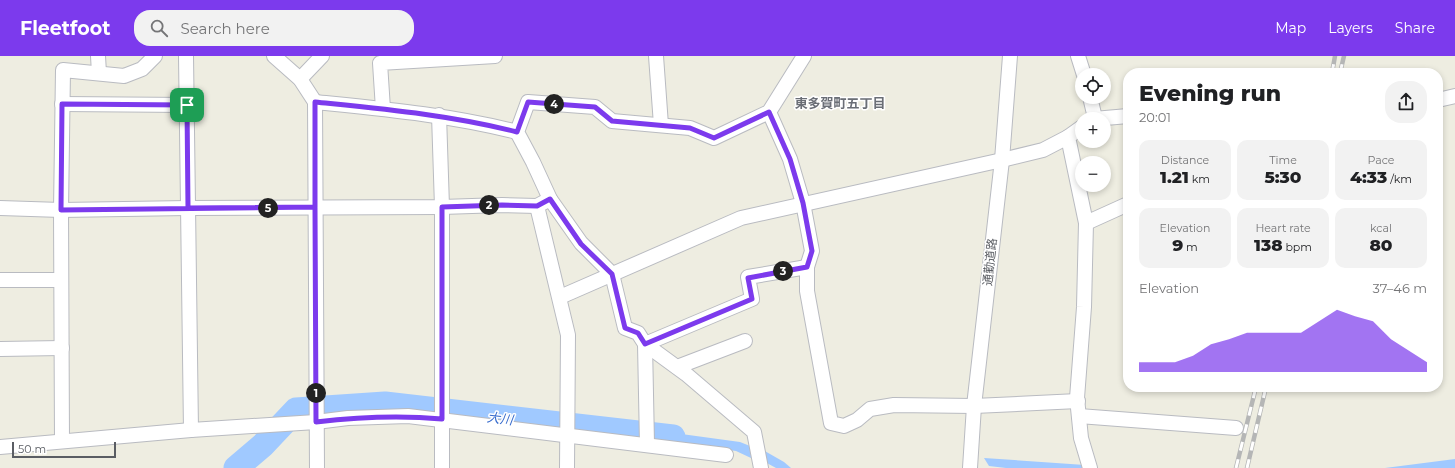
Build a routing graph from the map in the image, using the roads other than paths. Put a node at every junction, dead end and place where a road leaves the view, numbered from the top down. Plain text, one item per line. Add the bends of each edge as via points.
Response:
1 (98, 56) edge
2 (155, 56) edge
3 (186, 56) edge
4 (274, 56) edge
5 (322, 56) edge
6 (495, 56) edge
7 (656, 56) edge
8 (804, 56) edge
9 (1010, 56) edge
10 (1078, 56) edge
11 (1082, 68) edge
12 (99, 74) junction
13 (300, 79) junction
14 (1455, 96) edge
15 (1443, 99) edge
16 (315, 102) junction
17 (62, 104) junction
18 (187, 105) junction
19 (383, 109) junction
20 (769, 112) junction
21 (439, 115) junction
22 (1123, 116) edge
23 (1111, 118) edge
24 (661, 125) junction
25 (517, 132) junction
26 (1075, 132) edge
27 (1068, 138) junction
28 (1002, 160) junction
29 (550, 199) junction
30 (803, 203) junction
31 (537, 206) junction
32 (1123, 206) edge
33 (315, 207) junction
34 (442, 207) junction
35 (0, 208) edge
36 (188, 208) junction
37 (61, 210) junction
38 (1086, 223) junction
39 (807, 267) junction
40 (612, 274) junction
41 (0, 280) edge
42 (61, 280) junction
43 (560, 297) junction
44 (745, 341) dead end
45 (645, 344) junction
46 (62, 348) junction
47 (0, 349) edge
48 (677, 367) junction
49 (1078, 401) junction
50 (974, 406) junction
51 (316, 413) junction
52 (442, 413) junction
53 (1079, 416) junction
54 (568, 428) junction
55 (1236, 428) dead end
56 (191, 430) junction
57 (647, 438) junction
58 (62, 441) junction
59 (0, 447) edge
60 (726, 455) dead end
61 (759, 459) edge
62 (1089, 466) edge
63 (317, 468) edge
64 (442, 468) edge
65 (567, 468) edge
66 (970, 468) edge

1 - 12 street
2 - 12 street via 142,69 124,76
3 - 18 street
4 - 13 street
5 - 13 street
6 - 19 street via 380,63
7 - 24 street
8 - 20 street
9 - 28 street, 通勤道路
10 - 11 street
12 - 17 street via 63,70
13 - 16 street
14 - 15 street
16 - 19 street
16 - 33 street
17 - 18 street
17 - 37 street
18 - 36 street
19 - 21 street
20 - 24 street via 714,138 690,128
20 - 30 street via 790,159
21 - 25 street
21 - 34 street
22 - 23 street
24 - 25 street via 612,121 595,107 528,102
25 - 29 street
26 - 27 street
27 - 28 street via 1043,150
27 - 38 street
28 - 30 street
28 - 50 street, 通勤道路
29 - 31 street
29 - 40 street via 581,244
30 - 39 street via 812,251
30 - 40 street via 741,218
31 - 34 street
31 - 43 street
32 - 38 street
33 - 34 street
33 - 36 street
33 - 51 street
34 - 52 street
35 - 37 street
36 - 37 street
36 - 56 street
37 - 42 street
38 - 49 street
39 - 45 street via 748,278 752,299
39 - 50 street via 807,291 831,423 844,426 857,420 870,409 894,405
40 - 43 street
40 - 45 street via 625,328 638,333
41 - 42 street
42 - 46 street
43 - 54 street via 568,335
44 - 48 street
45 - 48 street
45 - 57 street
46 - 47 street
46 - 58 street
48 - 61 street via 754,432
49 - 50 street
49 - 53 street
50 - 66 street, 通勤道路
51 - 52 street via 348,418
51 - 56 street via 291,424
51 - 63 street
52 - 54 street
52 - 64 street
53 - 55 street
53 - 62 street via 1081,438
54 - 57 street
54 - 65 street
56 - 58 street
57 - 60 street
58 - 59 street

